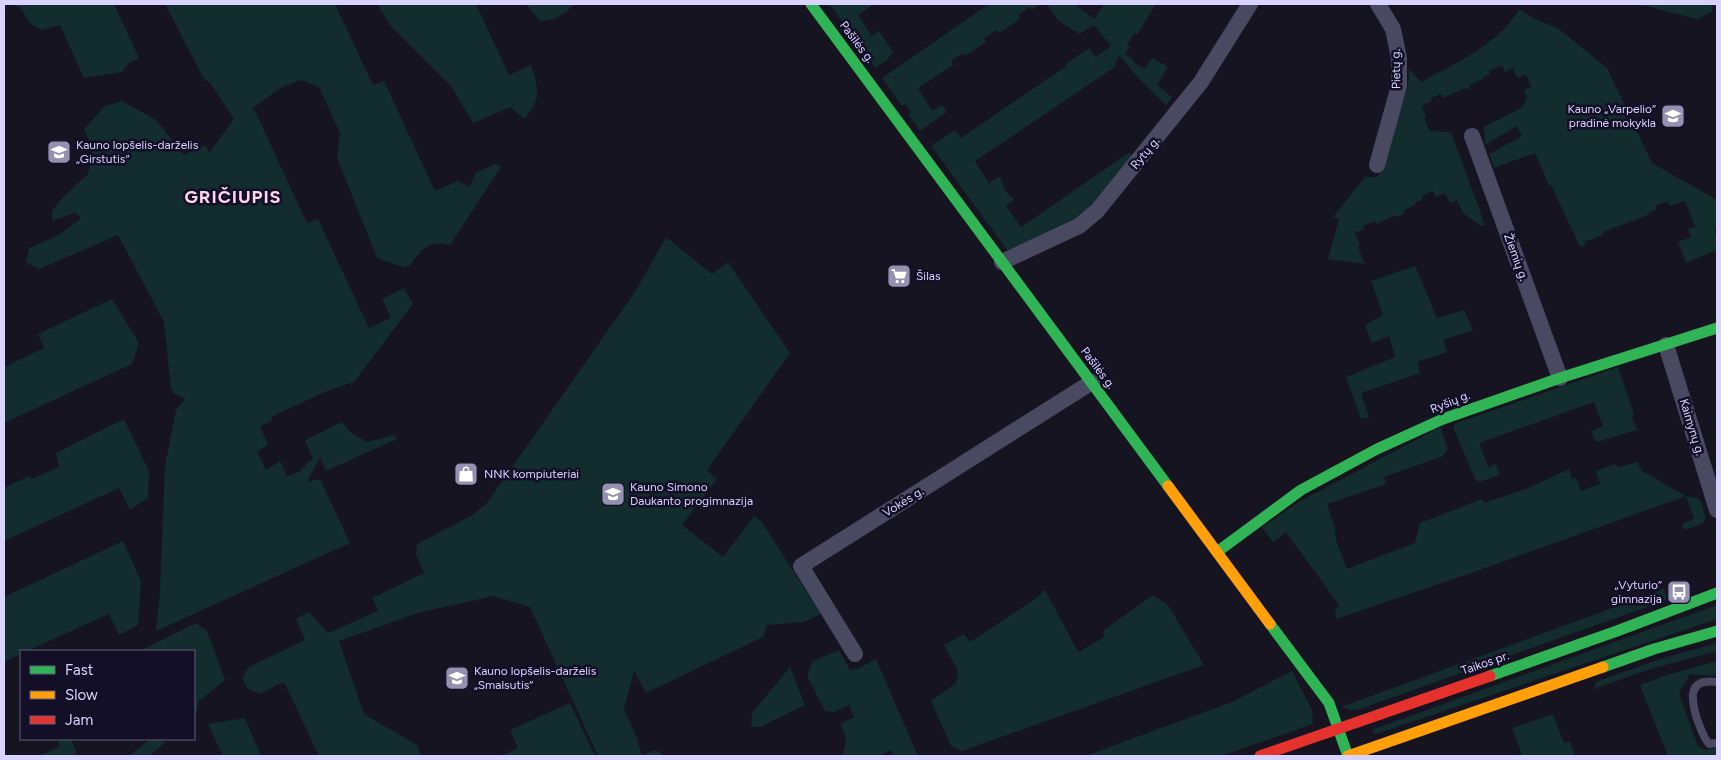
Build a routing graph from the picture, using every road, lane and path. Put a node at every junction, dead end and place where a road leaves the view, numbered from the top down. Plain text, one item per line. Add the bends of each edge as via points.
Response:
1 (812, 4) edge
2 (1250, 4) edge
3 (1378, 4) edge
4 (1472, 136) dead end
5 (1377, 165) dead end
6 (1002, 262) junction
7 (1717, 328) edge
8 (1666, 345) junction
9 (1560, 378) junction
10 (1092, 382) junction
11 (1717, 510) edge
12 (1217, 552) junction
13 (1717, 593) edge
14 (1717, 631) edge
15 (855, 654) dead end
16 (1717, 682) edge
17 (1338, 729) junction
18 (1717, 743) edge
19 (1260, 756) edge
20 (1348, 756) edge

1 - 6 street, Pašilės g.
2 - 6 street, Rytų g. via 1201,82 1096,211 1079,226
3 - 5 street, Pietų g. via 1393,29 1399,58 1399,86
4 - 9 street, Žiemių g.
6 - 10 street, Pašilės g.
7 - 8 street, Ryšių g.
8 - 9 street, Ryšių g.
8 - 11 street, Kaimynų g.
9 - 12 street, Ryšių g. via 1467,410 1377,449 1301,490
10 - 12 street, Pašilės g.
10 - 15 street, Vokės g. via 800,566
12 - 17 street, Pašilės g. via 1329,703
13 - 17 street, Taikos pr.
14 - 20 street via 1654,649
16 - 18 lane via 1695,687 1692,697 1704,737 1709,744
17 - 19 street, Taikos pr.
17 - 20 street, Pašilės g.

